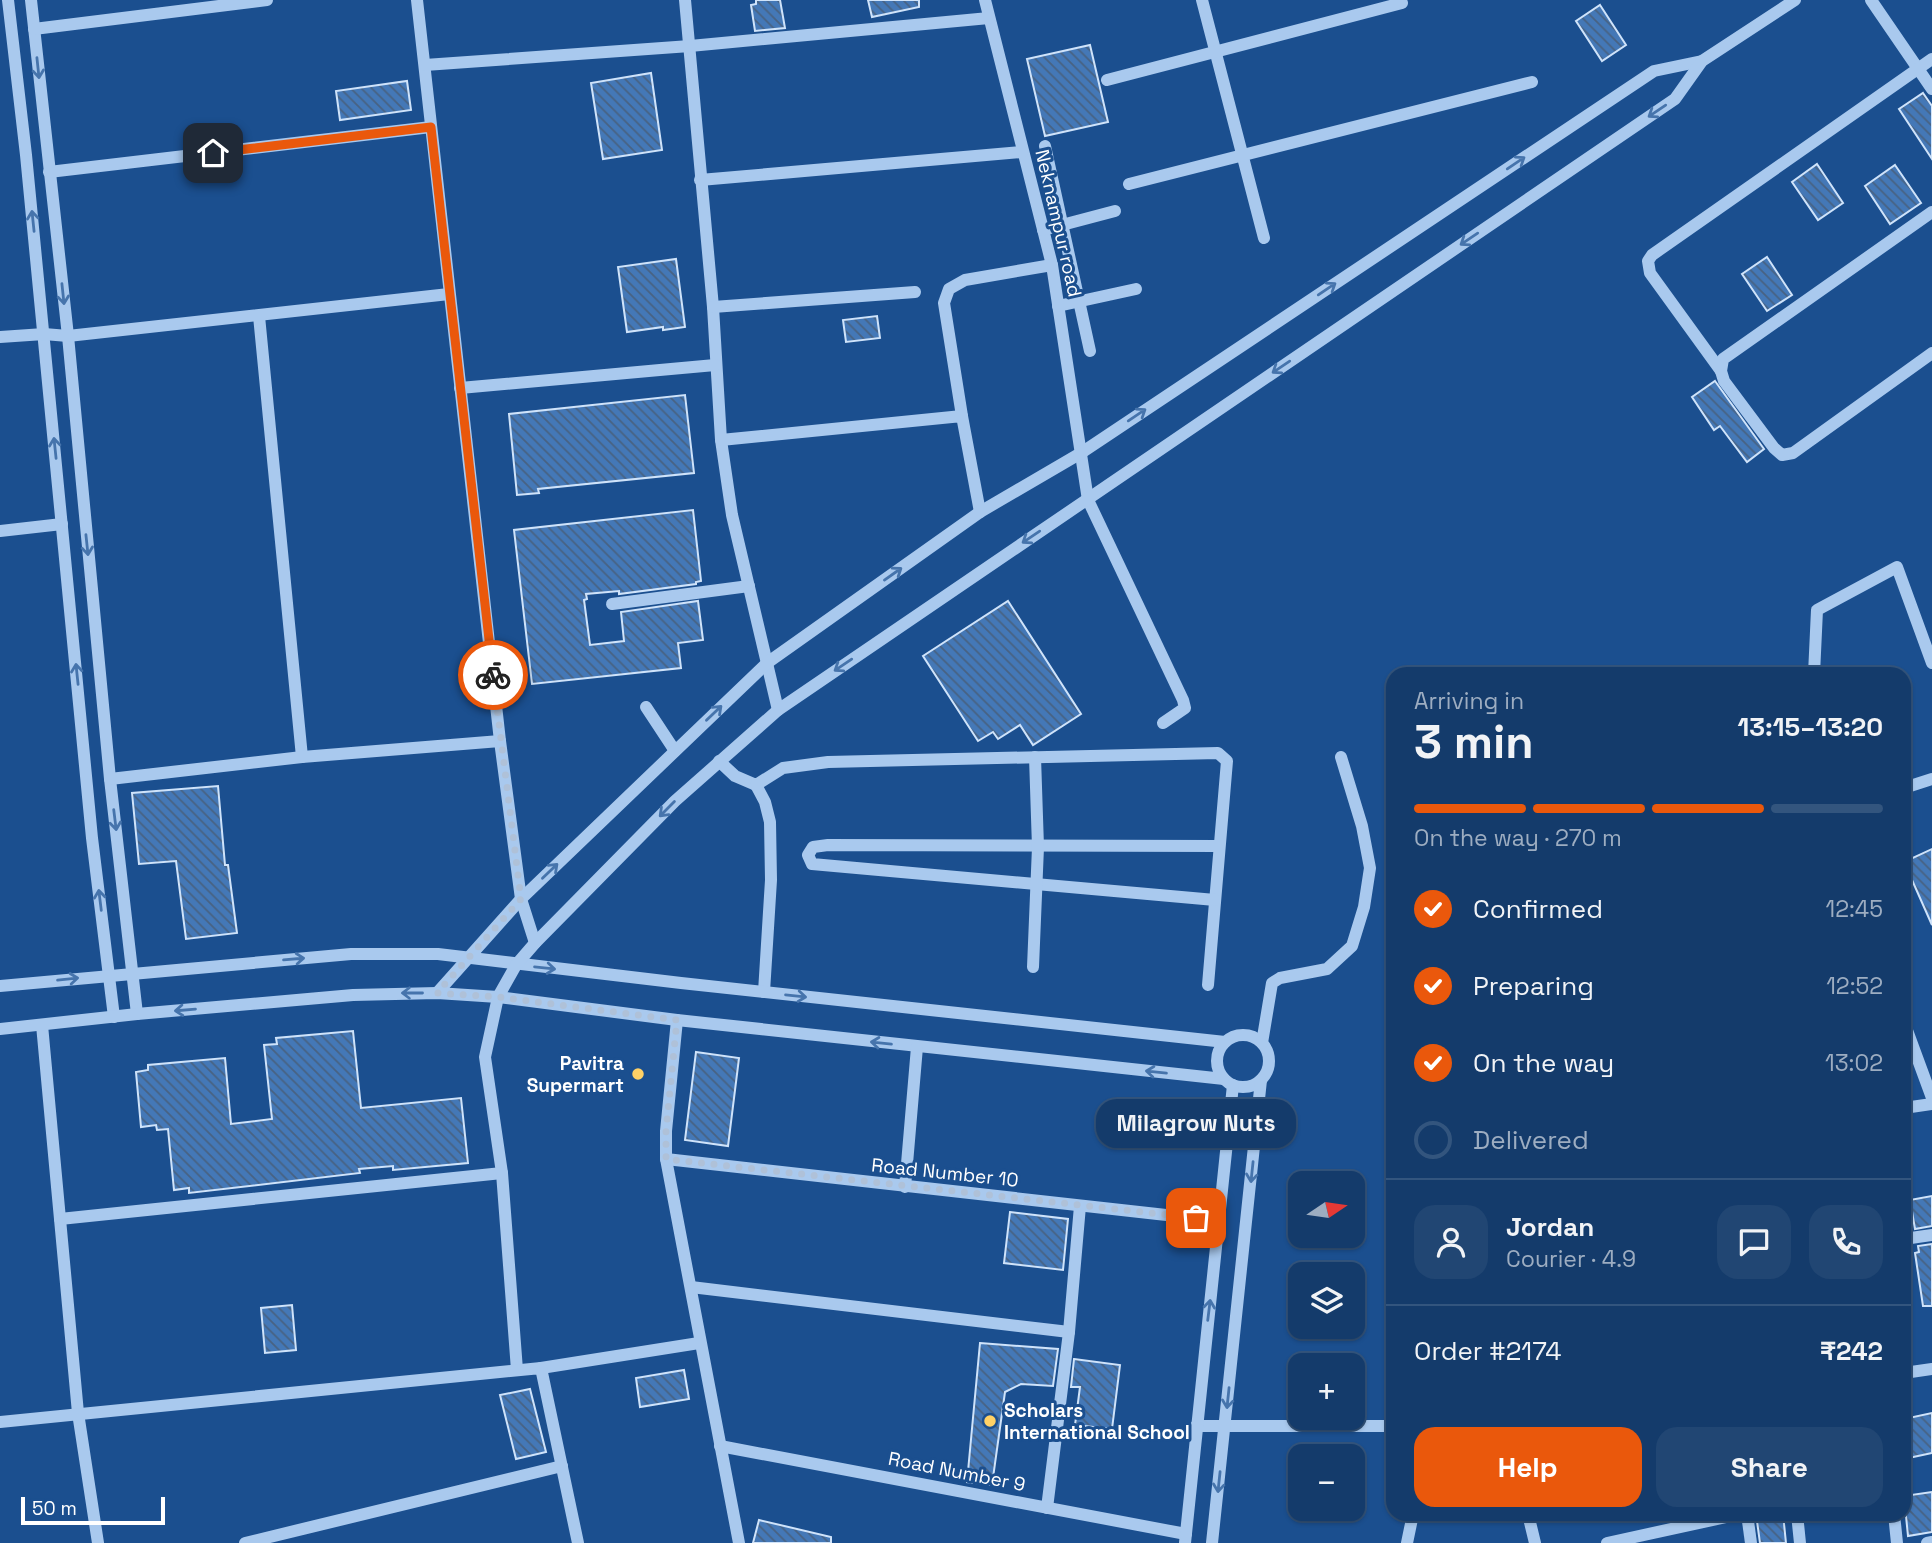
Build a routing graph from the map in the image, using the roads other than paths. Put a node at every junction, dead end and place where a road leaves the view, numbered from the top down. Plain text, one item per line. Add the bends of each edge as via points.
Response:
1 (8, 0) edge
2 (31, 0) edge
3 (267, 0) edge
4 (417, 0) edge
5 (685, 0) edge
6 (985, 0) edge
7 (1202, 0) edge
8 (1795, 0) edge
9 (1871, 0) edge
10 (1402, 3) dead end
11 (989, 18) junction
12 (34, 29) junction
13 (690, 46) junction
14 (1216, 53) junction
15 (1932, 59) edge
16 (1702, 61) junction
17 (425, 65) junction
18 (1919, 68) junction
19 (1107, 80) dead end
20 (1532, 82) dead end
21 (1932, 89) edge
22 (431, 127) junction
23 (1045, 146) dead end
24 (1022, 152) junction
25 (1242, 154) junction
26 (49, 172) junction
27 (700, 180) junction
28 (1129, 184) dead end
29 (1115, 211) dead end
30 (1932, 212) edge
31 (1062, 224) junction
32 (1043, 230) junction
33 (1264, 238) dead end
34 (1052, 265) junction
35 (1136, 289) dead end
36 (915, 292) dead end
37 (449, 294) junction
38 (1079, 302) junction
39 (1058, 306) junction
40 (713, 307) junction
41 (259, 316) junction
42 (44, 334) junction
43 (68, 336) junction
44 (0, 337) edge
45 (1090, 351) dead end
46 (1932, 353) edge
47 (715, 365) junction
48 (1721, 371) junction
49 (460, 388) junction
50 (962, 416) junction
51 (721, 440) junction
52 (1081, 453) junction
53 (1088, 499) junction
54 (980, 512) junction
55 (62, 524) junction
56 (0, 531) edge
57 (749, 586) junction
58 (612, 604) dead end
59 (1927, 633) edge
60 (767, 663) junction
61 (1932, 663) edge
62 (1814, 667) edge
63 (646, 707) dead end
64 (778, 710) junction
65 (1163, 723) dead end
66 (500, 741) junction
67 (675, 751) junction
68 (302, 757) junction
69 (1035, 757) junction
70 (1342, 757) dead end
71 (719, 761) junction
72 (110, 779) junction
73 (1932, 779) edge
74 (757, 785) junction
75 (1911, 786) edge
76 (1219, 846) junction
77 (1038, 847) junction
78 (1036, 884) junction
79 (521, 899) junction
80 (1215, 900) junction
81 (535, 943) junction
82 (468, 958) junction
83 (516, 965) junction
84 (1032, 967) dead end
85 (133, 973) junction
86 (109, 975) junction
87 (1208, 985) dead end
88 (0, 986) edge
89 (764, 992) junction
90 (437, 993) junction
91 (498, 997) junction
92 (137, 1014) junction
93 (114, 1017) junction
94 (677, 1020) junction
95 (42, 1025) junction
96 (0, 1029) edge
97 (1911, 1041) edge
98 (1225, 1042) junction
99 (1262, 1043) junction
100 (917, 1047) junction
101 (1261, 1080) junction
102 (1228, 1082) junction
103 (1932, 1098) edge
104 (1932, 1104) edge
105 (1911, 1107) edge
106 (666, 1159) junction
107 (502, 1173) junction
108 (905, 1187) junction
109 (1080, 1206) junction
110 (60, 1219) junction
111 (1220, 1221) junction
112 (1932, 1235) edge
113 (1911, 1238) edge
114 (691, 1287) junction
115 (1069, 1332) junction
116 (699, 1343) junction
117 (541, 1368) junction
118 (1932, 1369) edge
119 (517, 1370) junction
120 (1911, 1372) edge
121 (78, 1413) junction
122 (0, 1422) edge
123 (1196, 1426) junction
124 (1225, 1426) junction
125 (1386, 1426) edge
126 (720, 1446) junction
127 (562, 1466) junction
128 (1047, 1508) junction
129 (1412, 1521) edge
130 (1530, 1521) edge
131 (1708, 1521) edge
132 (1747, 1521) edge
133 (1798, 1521) edge
134 (1895, 1521) edge
135 (1186, 1539) edge
136 (1932, 1542) edge
137 (98, 1543) edge
138 (245, 1543) edge
139 (578, 1543) edge
140 (739, 1543) edge
141 (1212, 1543) edge
142 (1407, 1543) edge
143 (1535, 1543) edge
144 (1607, 1543) edge
145 (1751, 1543) edge
146 (1800, 1543) edge
147 (1897, 1543) edge
148 (1927, 1543) edge

42 -> 1 street
2 - 12 street
3 - 12 street
4 - 17 street
5 - 13 street
6 - 11 street, Neknampur road
7 - 14 street
8 - 16 street
9 - 18 street
10 - 14 street
11 - 13 street
11 - 24 street, Neknampur road
12 -> 26 street
13 - 17 street
13 - 27 street
14 - 19 street
14 - 25 street
15 - 18 street
52 -> 16 street via 1654,71
16 -> 53 street via 1675,99
17 - 22 street
18 - 21 street
18 - 48 street via 1647,261 1650,273
20 - 25 street
22 - 26 street
22 - 37 street
23 - 31 street
24 - 27 street
24 - 32 street, Neknampur road
25 - 28 street
25 - 33 street
26 -> 43 street
27 - 40 street
29 - 31 street
30 - 48 street via 1723,359
31 - 32 street
31 - 38 street
32 - 34 street, Neknampur road
34 - 39 street, Neknampur road
34 - 50 street via 965,280 949,289 944,303
35 - 38 street
36 - 40 street
37 - 41 street
37 - 49 street
38 - 39 street
38 - 45 street
39 - 52 street, Neknampur road
40 - 47 street
41 - 43 street
41 - 68 street
42 - 43 street
42 - 44 street
55 -> 42 street
43 -> 72 street
46 - 48 street via 1793,453 1782,455
47 - 49 street
47 - 51 street
49 - 66 street
50 - 51 street
50 - 54 street
51 - 57 street
52 - 53 street, Neknampur road
52 - 54 street
53 -> 64 street
53 - 65 street, Neknampur road via 1183,700 1185,708
60 -> 54 street
55 - 56 street
86 -> 55 street
57 - 58 street
57 - 60 street
59 - 61 street
59 - 62 street via 1896,568 1817,610
60 - 64 street
67 -> 60 street
63 - 67 street
64 - 71 street
66 - 68 street
66 - 79 street
79 -> 67 street
68 - 72 street
69 - 74 street via 828,762 783,768
69 - 76 street via 1218,753 1227,761
69 - 77 street
70 - 99 street via 1370,868 1364,908 1352,946 1327,969 1272,983
71 - 74 street via 735,776
71 -> 81 street
72 -> 85 street
73 - 75 street
74 - 89 street via 770,822
76 - 77 street
76 - 80 street
77 - 78 street
77 - 78 street via 828,845 813,846 808,855 812,863
78 - 80 street
78 - 84 street
79 - 81 street
79 - 82 street
80 - 87 street
81 - 83 street
82 - 83 street
85 -> 82 street via 351,954
82 - 90 street
83 -> 89 street
83 - 91 street
85 - 86 street
85 - 92 street
88 -> 86 street
86 - 93 street
89 -> 98 street
90 - 91 street
90 -> 92 street via 353,995
91 - 94 street
91 - 107 street via 485,1057
92 - 93 street
93 - 95 street
100 -> 94 street
94 - 106 street
95 - 96 street
95 - 110 street
97 - 103 street
98 - 99 street via 1243,1035
98 - 102 street via 1217,1061
99 - 101 street via 1269,1061
102 -> 100 street
100 - 108 street
101 - 102 street via 1243,1087
101 -> 124 street
102 - 111 street
104 - 105 street
106 - 108 street, Road Number 10
106 - 114 street
107 - 110 street
107 - 119 street
108 - 109 street, Road Number 10
109 - 111 street, Road Number 10
109 - 115 street
110 - 121 street
123 -> 111 street
112 - 113 street
114 - 115 street
114 - 116 street
115 - 128 street
116 - 117 street
116 - 126 street
117 - 119 street
117 - 127 street
118 - 120 street
119 - 121 street
121 - 122 street
121 - 137 street
123 - 124 street
123 - 135 street
124 - 125 street
124 -> 141 street
126 - 128 street, Road Number 9
126 - 140 street
127 - 138 street
127 - 139 street
128 - 135 street, Road Number 9
129 - 142 street
130 - 143 street
131 - 144 street
132 - 145 street
133 - 146 street
134 - 147 street
136 - 148 street

